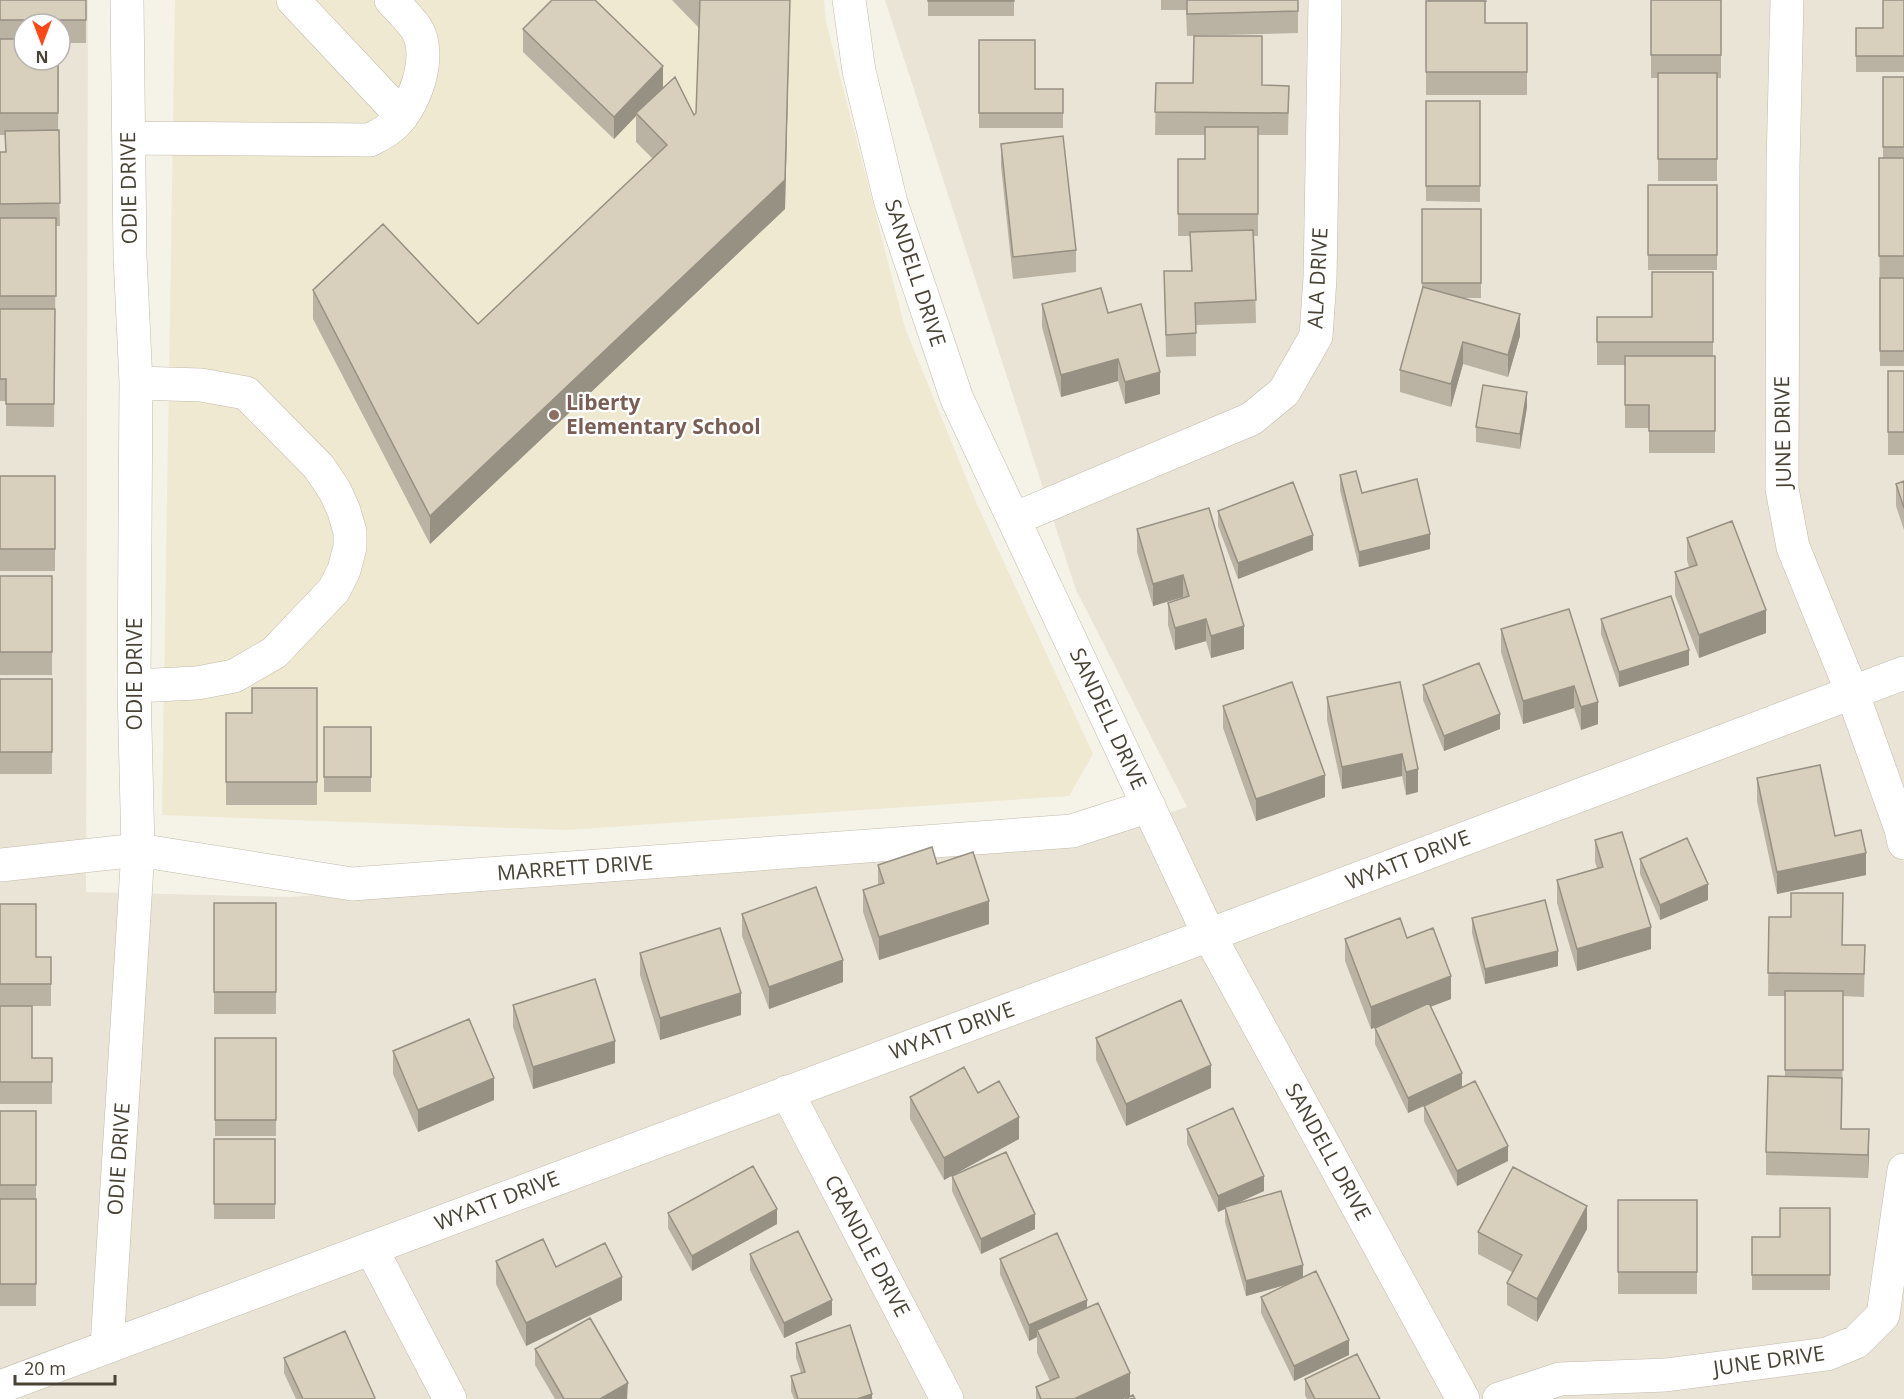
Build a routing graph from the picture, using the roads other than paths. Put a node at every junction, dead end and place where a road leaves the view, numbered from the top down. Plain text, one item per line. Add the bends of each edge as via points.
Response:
1 (127, 0) edge
2 (293, 0) edge
3 (391, 0) edge
4 (849, 0) edge
5 (1325, 0) edge
6 (1787, 0) edge
7 (402, 116) junction
8 (129, 138) junction
9 (136, 383) junction
10 (1014, 519) junction
11 (1904, 673) edge
12 (134, 686) junction
13 (1852, 692) junction
14 (1149, 806) junction
15 (1904, 843) edge
16 (138, 850) junction
17 (0, 865) edge
18 (1209, 935) junction
19 (787, 1092) junction
20 (1904, 1170) edge
21 (371, 1248) junction
22 (107, 1347) junction
23 (0, 1387) edge
24 (450, 1399) edge
25 (947, 1399) edge
26 (1463, 1399) edge
27 (1499, 1399) edge

1 - 8 street, ODIE DRIVE
2 - 7 street
3 - 7 street via 417,29 424,53 421,78
4 - 10 street, SANDELL DRIVE via 860,71 891,203 957,399
5 - 10 street, ALA DRIVE via 1316,336 1284,392 1251,419
6 - 13 street, JUNE DRIVE via 1782,489 1793,547
7 - 8 street via 370,140
8 - 9 street, ODIE DRIVE
9 - 12 street, ODIE DRIVE
9 - 12 street via 201,385 246,393 319,467 344,511 350,547 334,590 274,653 234,676 197,683
10 - 14 street, SANDELL DRIVE
11 - 13 street, WYATT DRIVE
12 - 16 street, ODIE DRIVE
13 - 15 street, JUNE DRIVE
13 - 18 street, WYATT DRIVE
14 - 16 street, MARRETT DRIVE via 1072,831 352,884
14 - 18 street, SANDELL DRIVE
16 - 17 street, MARRETT DRIVE
16 - 22 street, ODIE DRIVE
18 - 19 street, WYATT DRIVE
18 - 26 street, SANDELL DRIVE
19 - 21 street, WYATT DRIVE
19 - 25 street, CRANDLE DRIVE
20 - 27 street, JUNE DRIVE via 1883,1315 1856,1342 1827,1354 1666,1375 1560,1379
21 - 22 street, WYATT DRIVE
21 - 24 street
22 - 23 street, WYATT DRIVE

